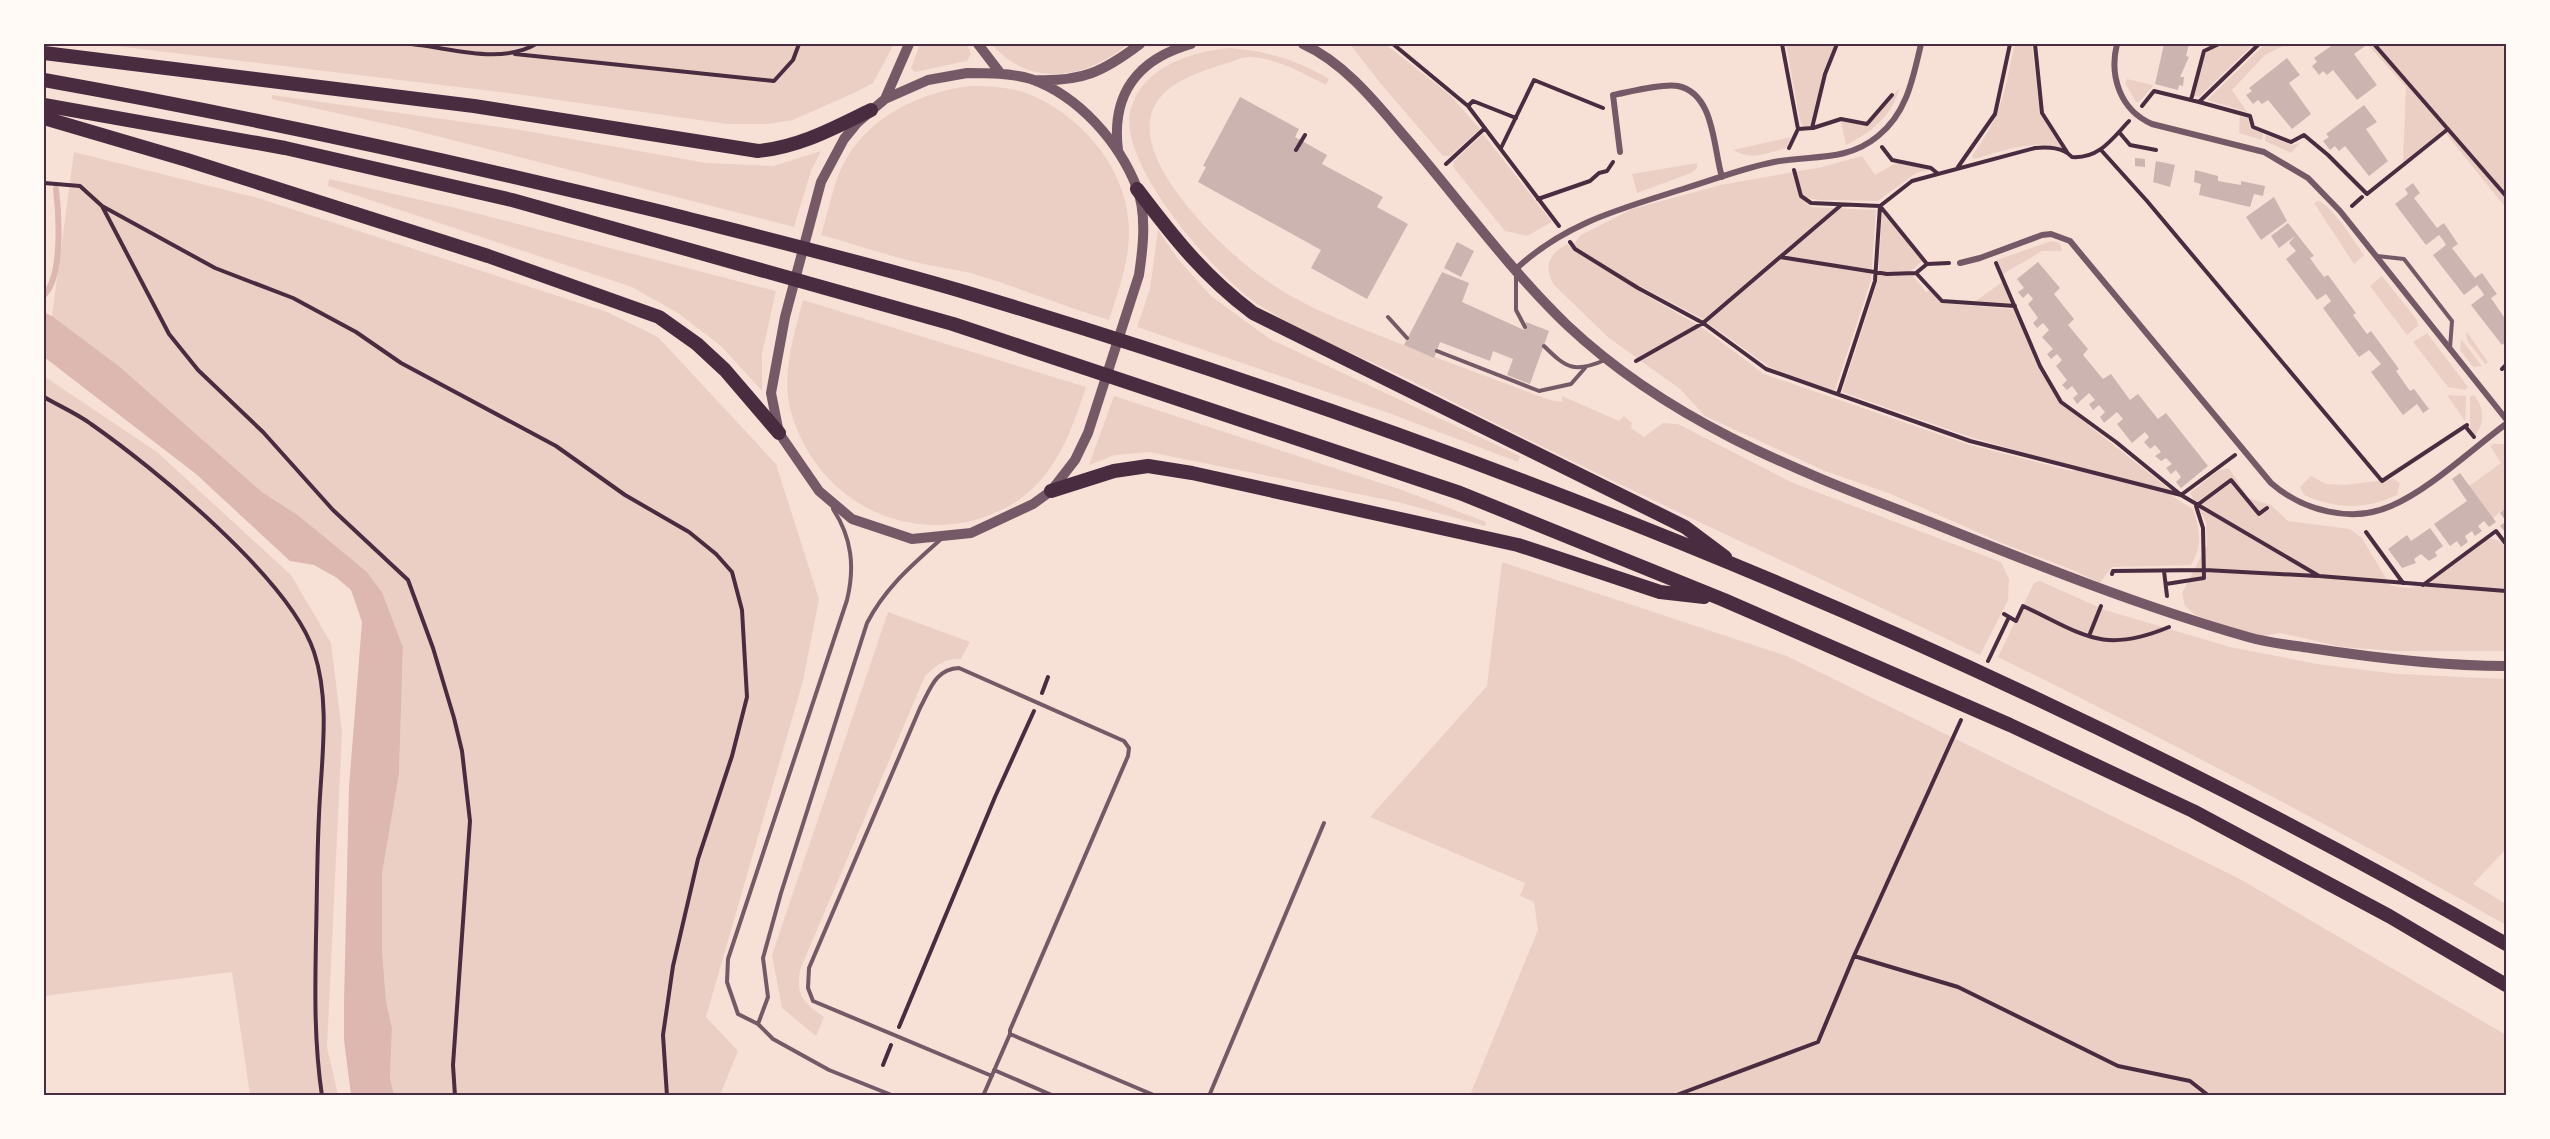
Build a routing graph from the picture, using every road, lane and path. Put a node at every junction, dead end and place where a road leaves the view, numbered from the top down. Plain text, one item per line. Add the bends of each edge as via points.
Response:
1 (411, 44) edge
2 (536, 44) edge
3 (799, 44) edge
4 (909, 44) edge
5 (978, 44) edge
6 (1140, 44) edge
7 (1191, 44) edge
8 (1303, 44) edge
9 (1393, 44) edge
10 (1782, 44) edge
11 (1837, 44) edge
12 (1921, 44) edge
13 (2010, 44) edge
14 (2035, 44) edge
15 (2117, 44) edge
16 (2219, 44) edge
17 (2259, 44) edge
18 (2374, 44) edge
19 (44, 53) edge
20 (515, 54) junction
21 (1001, 74) junction
22 (44, 80) edge
23 (1031, 80) junction
24 (1895, 92) dead end
25 (885, 99) junction
26 (2192, 100) junction
27 (2199, 102) junction
28 (44, 105) edge
29 (1468, 106) junction
30 (2141, 108) dead end
31 (871, 110) junction
32 (1615, 112) junction
33 (44, 118) edge
34 (1516, 118) junction
35 (2130, 121) dead end
36 (1485, 128) junction
37 (1812, 128) junction
38 (1798, 129) junction
39 (2448, 129) junction
40 (2119, 132) junction
41 (1305, 135) dead end
42 (1875, 139) junction
43 (1501, 148) junction
44 (1118, 150) junction
45 (1296, 150) dead end
46 (2101, 150) junction
47 (2156, 150) dead end
48 (1620, 152) dead end
49 (2068, 153) junction
50 (1790, 160) junction
51 (1443, 165) dead end
52 (1958, 167) junction
53 (1607, 171) dead end
54 (1938, 173) junction
55 (1722, 177) junction
56 (44, 183) edge
57 (1137, 189) junction
58 (2506, 196) edge
59 (1538, 199) junction
60 (102, 206) junction
61 (1840, 206) junction
62 (1880, 206) junction
63 (1564, 232) junction
64 (1575, 249) dead end
65 (1992, 254) junction
66 (2376, 256) junction
67 (1779, 257) junction
68 (1960, 263) joint
69 (1927, 264) junction
70 (1516, 268) junction
71 (1876, 273) junction
72 (1916, 273) junction
73 (2014, 306) junction
74 (1388, 317) dead end
75 (1704, 323) junction
76 (1525, 327) dead end
77 (1407, 338) dead end
78 (1544, 346) dead end
79 (2450, 349) junction
80 (1437, 351) dead end
81 (1608, 358) junction
82 (1636, 362) dead end
83 (2506, 365) edge
84 (1584, 368) junction
85 (2502, 369) dead end
86 (1838, 394) junction
87 (44, 397) edge
88 (2506, 419) edge
89 (2506, 424) edge
90 (2467, 425) dead end
91 (779, 433) junction
92 (2243, 449) junction
93 (1051, 491) junction
94 (2181, 495) junction
95 (825, 496) junction
96 (2196, 506) junction
97 (2267, 508) dead end
98 (2366, 532) dead end
99 (943, 538) junction
100 (2506, 544) edge
101 (1739, 567) junction
102 (2205, 570) junction
103 (2164, 571) junction
104 (2112, 574) dead end
105 (2319, 576) junction
106 (2166, 584) junction
107 (2403, 584) junction
108 (2422, 586) junction
109 (2506, 591) edge
110 (2167, 596) dead end
111 (1724, 600) junction
112 (2101, 606) dead end
113 (2004, 615) dead end
114 (2169, 627) dead end
115 (2089, 636) junction
116 (2506, 666) edge
117 (1048, 677) dead end
118 (1038, 703) junction
119 (1943, 757) dead end
120 (1324, 823) dead end
121 (2506, 944) edge
122 (1854, 956) junction
123 (2506, 985) edge
124 (758, 1024) junction
125 (1010, 1034) junction
126 (895, 1036) junction
127 (883, 1065) dead end
128 (994, 1070) junction
129 (992, 1076) junction
130 (322, 1095) edge
131 (455, 1095) edge
132 (667, 1095) edge
133 (894, 1095) edge
134 (983, 1095) edge
135 (1054, 1095) edge
136 (1156, 1095) edge
137 (1209, 1095) edge
138 (1674, 1095) edge
139 (2209, 1095) edge

1 - 20 path
2 - 20 path
3 - 20 path via 793,60 774,81
4 - 25 street
5 - 21 street
6 - 23 street via 1094,74 1062,81
7 - 44 street via 1155,60 1126,89 1115,126
8 - 70 street via 1334,63 1383,112
9 - 29 path
10 - 38 path
11 - 37 path
12 - 42 street via 1902,109
13 - 52 path via 1995,114
14 - 49 path via 2042,113
15 - 66 street via 2113,72 2120,93 2135,114 2152,124 2264,152 2289,164 2326,195
16 - 26 path via 2204,51
17 - 27 path
18 - 39 path
19 - 31 highway via 474,106 758,151 782,149 808,140
21 - 23 street
21 - 25 street via 947,75
22 - 101 highway via 232,114 519,177 963,292 1222,373 1473,461
23 - 44 street via 1067,98
24 - 37 path via 1867,124 1841,119
25 - 31 street
26 - 27 path
26 - 30 path via 2154,91
27 - 39 path via 2250,116 2253,127 2291,142 2304,135 2367,194
28 - 111 highway via 285,148 512,200 953,324 1460,493
29 - 34 path via 1473,101
29 - 36 path
31 - 91 street via 833,156 815,204 785,317 771,393
32 - 34 path via 1534,80
32 - 48 street
32 - 55 street via 1613,95 1676,86 1694,93 1706,109
33 - 91 highway via 465,249 659,317 725,370
34 - 43 path
35 - 40 path
36 - 43 path
36 - 51 path
37 - 38 path
38 - 50 path via 1788,151
39 - 58 path
40 - 46 path
40 - 47 path via 2130,145
41 - 45 path
42 - 50 street via 1836,157
42 - 54 path via 1892,160
43 - 59 path
44 - 57 street
46 - 49 path via 2081,158
46 - 90 path via 2382,481
49 - 52 path via 2050,147 2035,148
50 - 55 street
50 - 61 path via 1801,196 1811,203
52 - 54 path
53 - 59 path
54 - 62 path via 1912,181
55 - 63 street via 1608,213
56 - 60 path via 80,186
57 - 93 street via 1143,236 1139,275 1088,433 1075,460
57 - 101 highway via 1187,254 1223,291 1253,313 1686,527
59 - 63 path
60 - 131 path via 182,353 263,432 333,510 408,580 454,718 469,812 453,1065
60 - 132 path via 215,268 294,298 356,332 401,363 556,446 625,495 689,532 732,572 742,610 747,697 698,859 673,966 663,1035
61 - 62 path
61 - 67 path
62 - 69 path
62 - 71 path
63 - 70 street
64 - 75 path
65 - 68 street
65 - 73 path
65 - 92 street via 2042,235 2070,241
66 - 79 street
66 - 79 lane via 2404,259 2452,321
67 - 71 path
67 - 75 path
68 - 69 path
69 - 72 path
70 - 76 lane via 1515,310
70 - 81 street via 1567,324
71 - 72 path
71 - 86 path
72 - 73 path via 1942,301
73 - 94 path via 2040,366 2061,402
74 - 77 lane
75 - 82 path
75 - 86 path via 1766,369
78 - 84 lane via 1563,365
79 - 88 street
80 - 84 lane via 1539,391 1571,384
81 - 84 lane
81 - 116 street via 1672,405 1745,447 2142,604 2262,640 2382,659
83 - 85 path
86 - 94 path via 1970,441
87 - 130 path via 89,422 205,518 269,580 295,614 314,652 321,694 322,745 314,1018
89 - 92 street via 2407,498 2361,513 2320,509 2295,501 2271,483
91 - 95 street
92 - 94 path
93 - 99 street via 997,523 971,534
93 - 111 highway via 1114,471 1148,466 1192,472 1518,545 1660,592
94 - 96 path
95 - 99 street via 852,519 882,530 912,538
95 - 124 lane via 844,527 853,561 851,581 728,959 727,982 738,1014
96 - 97 path via 2231,480 2259,514
96 - 102 path via 2203,528
96 - 105 path
98 - 107 path
99 - 124 lane via 895,581 878,601 867,623 763,958 768,997
100 - 108 path via 2496,531
101 - 121 highway via 2021,690 2205,779
102 - 103 path
102 - 105 path
102 - 106 path via 2204,578
103 - 104 path
103 - 106 path
105 - 107 path
106 - 110 path
107 - 108 path
108 - 109 path
111 - 123 highway via 2010,725 2193,811 2389,916
112 - 115 path
113 - 115 path via 2016,621 2023,606
114 - 115 path via 2145,637 2120,641 2101,641
117 - 118 path
118 - 125 lane via 1124,741 1129,748
118 - 126 path
118 - 126 lane via 958,668 947,668 939,673 920,708 810,968 808,988 813,1001
119 - 122 path
120 - 137 lane
122 - 138 path via 1818,1042
122 - 139 path via 1958,987 2118,1066 2190,1081
124 - 133 lane via 773,1039 829,1070
125 - 128 lane
125 - 136 lane
126 - 127 path
126 - 129 lane
128 - 129 lane
128 - 135 lane
129 - 134 lane

